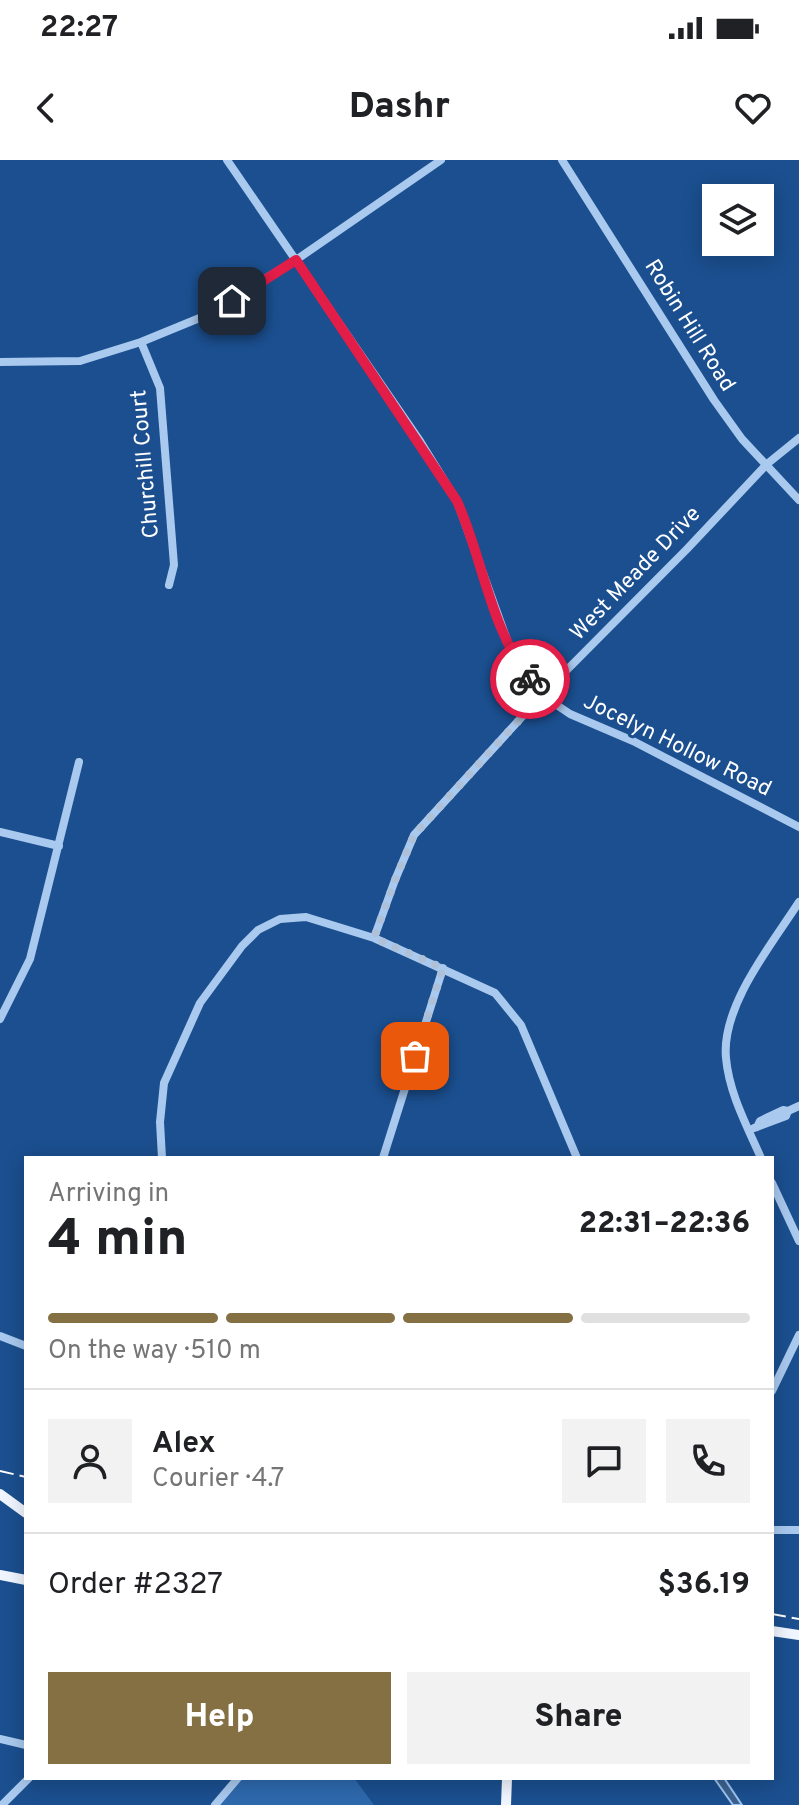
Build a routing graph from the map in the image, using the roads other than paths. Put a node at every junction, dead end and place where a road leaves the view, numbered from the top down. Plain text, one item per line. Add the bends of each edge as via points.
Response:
1 (227, 160) edge
2 (441, 160) edge
3 (562, 160) edge
4 (296, 260) junction
5 (141, 342) junction
6 (0, 362) edge
7 (799, 438) edge
8 (767, 464) junction
9 (799, 500) edge
10 (169, 585) dead end
11 (542, 695) junction
12 (79, 762) dead end
13 (799, 827) edge
14 (0, 832) edge
15 (59, 846) junction
16 (799, 902) edge
17 (374, 938) junction
18 (443, 968) junction
19 (0, 1019) edge
20 (799, 1106) edge
21 (753, 1128) junction
22 (162, 1156) edge
23 (384, 1156) edge
24 (576, 1156) edge
25 (760, 1156) edge
26 (774, 1187) edge
27 (799, 1241) edge
28 (799, 1335) edge
29 (0, 1336) edge
30 (24, 1345) edge
31 (774, 1387) edge
32 (0, 1494) edge
33 (24, 1512) edge
34 (774, 1530) edge
35 (799, 1530) edge
36 (0, 1575) edge
37 (24, 1580) edge
38 (774, 1631) edge
39 (799, 1635) edge
40 (0, 1739) edge
41 (24, 1745) edge
42 (27, 1780) edge
43 (236, 1780) edge
44 (507, 1780) edge
45 (2, 1805) edge
46 (215, 1805) edge
47 (506, 1805) edge

1 - 4 street, Jocelyn Hollow Road
2 - 4 street
3 - 8 street, Robin Hill Road via 714,400
4 - 5 street via 212,312
4 - 11 street, Jocelyn Hollow Road via 457,501 511,651
5 - 6 street via 80,361
5 - 10 street, Churchill Court via 160,388 174,565
7 - 8 street, West Meade Drive
8 - 9 street, Robin Hill Road
8 - 11 street, West Meade Drive
11 - 13 street, Jocelyn Hollow Road via 570,714
11 - 17 street, West Meade Drive via 414,835
12 - 15 street
14 - 15 street
15 - 19 street via 30,959
16 - 21 street via 748,984 727,1039 729,1075
17 - 18 street
17 - 22 street via 306,917 280,919 242,946 200,1003 164,1083
18 - 23 street
18 - 24 street via 495,993 510,1009
20 - 21 street
21 - 25 street
26 - 27 street
28 - 31 street
29 - 30 street
32 - 33 main road
34 - 35 street
36 - 37 main road
38 - 39 main road
40 - 41 street
42 - 45 street
43 - 46 street
44 - 47 main road

